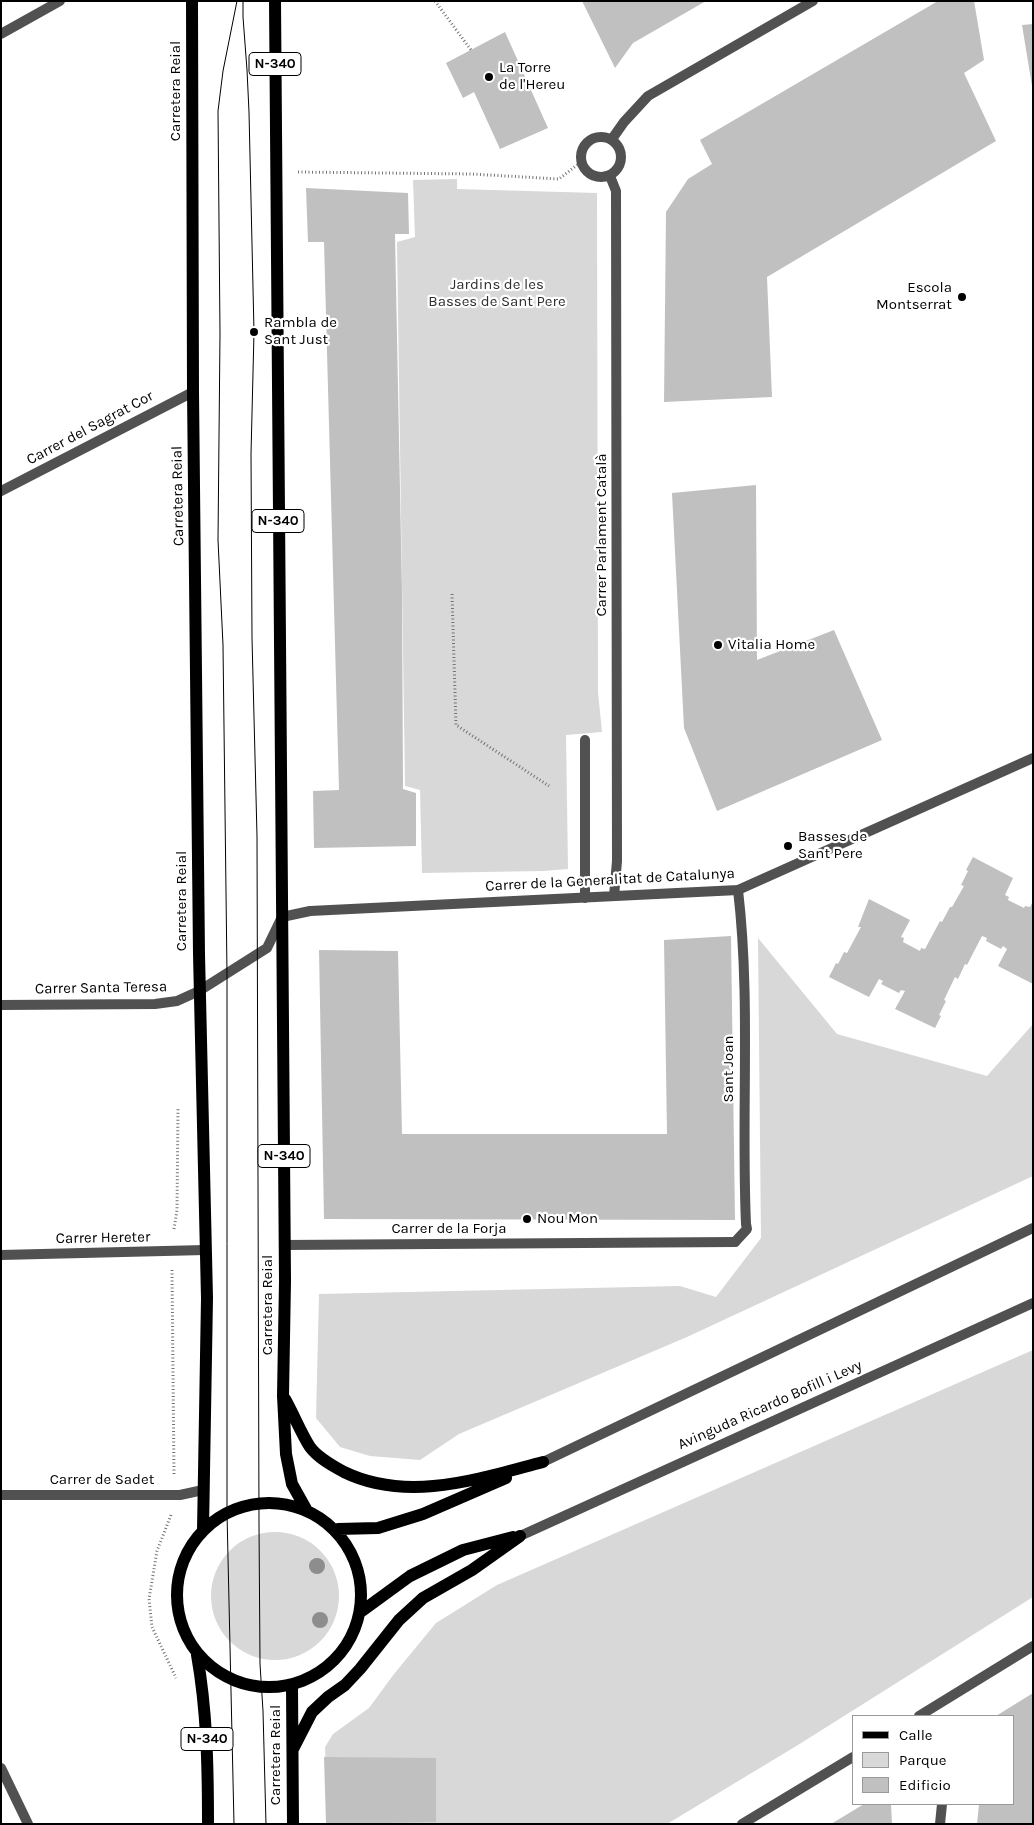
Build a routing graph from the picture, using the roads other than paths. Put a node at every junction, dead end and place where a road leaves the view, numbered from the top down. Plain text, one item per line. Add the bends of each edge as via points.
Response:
1 (60, 1) edge
2 (192, 1) edge
3 (275, 1) edge
4 (813, 1) edge
5 (1, 34) edge
6 (612, 139) junction
7 (610, 176) junction
8 (193, 392) junction
9 (1, 492) edge
10 (586, 740) dead end
11 (1033, 758) edge
12 (738, 890) junction
13 (614, 896) junction
14 (585, 898) junction
15 (282, 917) junction
16 (199, 991) junction
17 (1, 1005) edge
18 (1033, 1228) edge
19 (735, 1242) joint
20 (284, 1245) junction
21 (205, 1250) junction
22 (1, 1255) edge
23 (1033, 1303) edge
24 (284, 1396) junction
25 (543, 1462) junction
26 (203, 1490) junction
27 (1, 1496) edge
28 (306, 1509) junction
29 (338, 1529) junction
30 (203, 1530) junction
31 (520, 1536) junction
32 (362, 1611) junction
33 (1033, 1646) edge
34 (197, 1656) junction
35 (292, 1687) junction
36 (935, 1712) edge
37 (293, 1750) junction
38 (852, 1758) edge
39 (1, 1768) edge
40 (942, 1805) edge
41 (28, 1824) edge
42 (208, 1824) edge
43 (293, 1824) edge
44 (742, 1824) edge
45 (940, 1824) edge

1 - 5 street
2 - 8 main road, Carretera Reial
3 - 15 main road, Carretera Reial / N-340
4 - 6 street via 648,96
6 - 7 street via 620,147 622,158
6 - 7 street via 600,136 589,140 582,150 581,162 587,172 598,177
7 - 13 street, Carrer Parlament Català via 616,191 617,861
8 - 9 street, Carrer del Sagrat Cor
8 - 16 main road, Carretera Reial
10 - 14 street
11 - 12 street, Carrer de la Generalitat de Catalunya
12 - 13 street, Carrer de la Generalitat de Catalunya
12 - 19 street, Sant Joan via 745,954 744,1167 748,1229
13 - 14 street, Carrer de la Generalitat de Catalunya
14 - 15 street, Carrer de la Generalitat de Catalunya via 310,911
15 - 16 street, Carretera Reial via 267,948
15 - 20 main road, Carretera Reial / N-340
16 - 17 street, Carrer Santa Teresa via 177,1001 155,1004
16 - 21 main road, Carretera Reial
18 - 25 street
19 - 20 street, Carrer de la Forja
20 - 24 main road, Carretera Reial / N-340
21 - 22 street, Carrer Hereter
21 - 26 main road, Carretera Reial
23 - 31 street, Avinguda Ricardo Bofill i Levy
24 - 25 main road via 311,1448 332,1466 357,1478 386,1486 463,1483
24 - 28 main road, Carretera Reial / N-340 via 287,1461 292,1484
25 - 29 main road via 424,1514 378,1528
26 - 27 street, Carrer de Sadet via 180,1495
26 - 30 main road, Carretera Reial
28 - 29 main road, N-340
28 - 30 main road, N-340 via 251,1504 227,1513
29 - 32 main road, N-340 via 361,1576
30 - 34 main road, N-340 via 189,1550 180,1573 177,1598 181,1622
31 - 32 main road via 463,1550 410,1576
31 - 37 main road via 472,1570 422,1598 399,1620 345,1685 312,1712
32 - 35 main road, N-340 via 346,1643 323,1668
33 - 36 street
34 - 35 main road, N-340 via 230,1680 245,1686 262,1689
34 - 42 main road, N-340 via 205,1714
35 - 37 main road, Carretera Reial
37 - 43 main road, Carretera Reial
38 - 44 street
39 - 41 street
40 - 45 street

